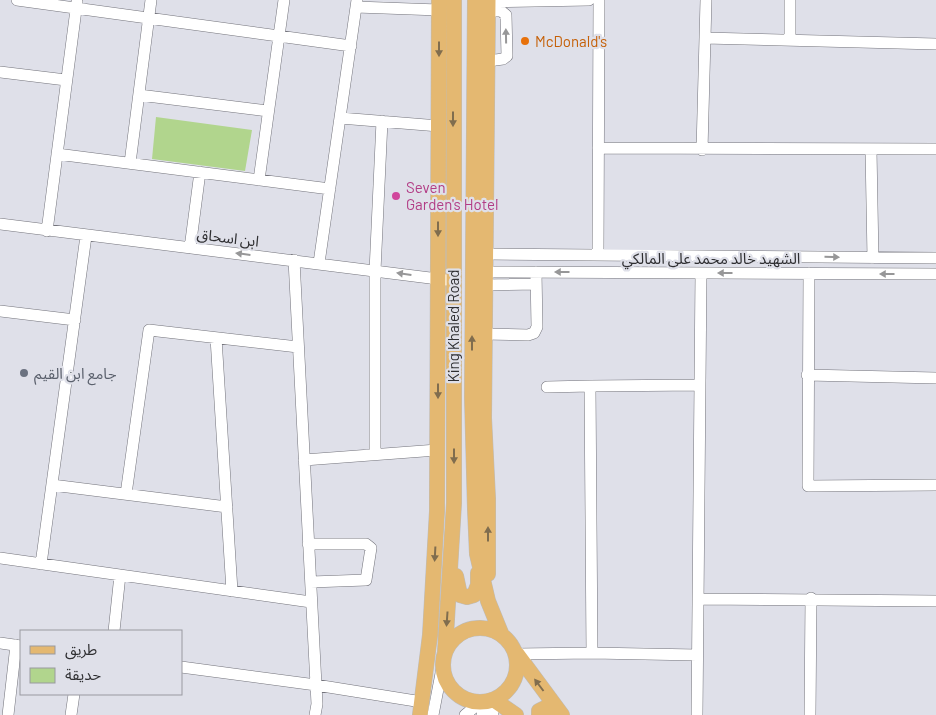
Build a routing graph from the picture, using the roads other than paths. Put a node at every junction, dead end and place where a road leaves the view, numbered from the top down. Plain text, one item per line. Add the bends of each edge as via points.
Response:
1 (17, 0) edge
2 (151, 0) edge
3 (284, 0) edge
4 (454, 0) edge
5 (589, 0) edge
6 (599, 0) edge
7 (706, 0) edge
8 (790, 0) edge
9 (485, 3) edge
10 (76, 4) edge
11 (357, 4) edge
12 (439, 5) edge
13 (149, 18) junction
14 (279, 36) junction
15 (705, 38) junction
16 (790, 40) junction
17 (936, 44) edge
18 (351, 46) junction
19 (0, 72) edge
20 (66, 80) junction
21 (139, 95) junction
22 (268, 112) junction
23 (340, 118) junction
24 (382, 121) junction
25 (439, 126) junction
26 (598, 148) junction
27 (936, 149) edge
28 (702, 150) junction
29 (871, 150) junction
30 (57, 154) junction
31 (130, 163) junction
32 (200, 172) junction
33 (259, 180) junction
34 (330, 189) junction
35 (0, 224) edge
36 (47, 231) junction
37 (86, 236) junction
38 (190, 248) junction
39 (486, 254) junction
40 (598, 254) junction
41 (873, 258) junction
42 (936, 258) edge
43 (294, 260) junction
44 (319, 263) junction
45 (375, 270) junction
46 (701, 273) junction
47 (809, 273) junction
48 (936, 274) edge
49 (486, 278) junction
50 (536, 278) junction
51 (437, 279) junction
52 (453, 281) junction
53 (0, 311) edge
54 (74, 320) junction
55 (485, 334) junction
56 (216, 338) junction
57 (298, 347) junction
58 (807, 375) junction
59 (936, 378) edge
60 (700, 385) junction
61 (590, 386) junction
62 (547, 387) dead end
63 (437, 450) junction
64 (375, 454) junction
65 (304, 460) junction
66 (52, 485) junction
67 (936, 485) edge
68 (126, 494) junction
69 (227, 507) junction
70 (308, 544) junction
71 (452, 547) junction
72 (477, 554) junction
73 (0, 558) edge
74 (41, 564) junction
75 (120, 575) junction
76 (310, 582) junction
77 (232, 591) junction
78 (811, 598) junction
79 (698, 599) junction
80 (936, 600) edge
81 (488, 601) junction
82 (312, 602) junction
83 (114, 630) edge
84 (501, 633) junction
85 (0, 643) edge
86 (19, 646) edge
87 (592, 652) junction
88 (516, 654) junction
89 (697, 655) junction
90 (444, 658) junction
91 (182, 667) edge
92 (316, 684) junction
93 (74, 695) edge
94 (488, 706) edge
95 (421, 708) edge
96 (8, 715) edge
97 (71, 715) edge
98 (315, 715) edge
99 (433, 715) edge
100 (465, 715) edge
101 (516, 715) edge
102 (539, 715) edge
103 (552, 715) edge
104 (562, 715) edge
105 (697, 715) edge
106 (810, 715) edge

1 - 10 street
2 - 13 street
3 - 14 street
4 -> 52 main road, King Khaled Road
5 - 9 street
6 - 26 street
7 - 15 street
8 - 16 street
39 -> 9 main road via 488,61
72 -> 9 main road, King Khaled Road via 472,397
10 - 13 street
10 - 20 street
11 - 12 street
11 - 18 street
12 -> 25 main road
13 - 14 street
13 - 21 street
14 - 18 street
14 - 22 street
15 - 16 street
15 - 28 street
16 - 17 street
18 - 23 street
19 - 20 street
20 - 30 street
21 - 22 street
21 - 31 street
22 - 33 street
23 - 24 street
23 - 34 street
24 - 25 street
24 - 45 street
25 -> 51 main road
26 - 28 street
26 - 40 street
27 - 29 street
28 - 29 street
29 - 41 street
30 - 31 street
30 - 36 street
31 - 32 street
32 - 33 street
32 - 38 street
33 - 34 street
34 - 44 street
35 - 36 street, ابن اسحاق
36 - 37 street, ابن اسحاق
37 - 38 street, ابن اسحاق
37 - 54 street
43 -> 38 street, ابن اسحاق
39 - 40 street, الشهيد خالد محمد على المالكي
39 - 49 main road
40 -> 41 street, الشهيد خالد محمد على المالكي
41 - 42 street, الشهيد خالد محمد على المالكي
43 - 44 street, ابن اسحاق
43 - 57 street
44 - 45 street, ابن اسحاق
51 -> 45 street, ابن اسحاق
45 - 64 street
47 -> 46 street, الشهيد خالد محمد على المالكي
46 -> 50 street, الشهيد خالد محمد على المالكي
46 - 60 street
48 -> 47 street, الشهيد خالد محمد على المالكي
47 - 58 street
49 - 50 street, الشهيد خالد محمد على المالكي
49 - 55 main road
50 - 55 street via 537,327 534,333
51 - 52 street, ابن اسحاق
51 -> 63 main road
52 -> 71 main road, King Khaled Road
53 - 54 street
54 - 66 street
81 -> 55 main road
56 - 57 street
56 - 68 street via 149,330
56 - 69 street
57 - 65 street
58 - 59 street
58 - 67 street via 808,486
60 - 61 street
60 - 79 street
61 - 62 street
61 - 87 street
63 - 64 street
63 -> 95 main road via 431,627
64 - 65 street
65 - 70 street
66 - 68 street
66 - 74 street
68 - 69 street
69 - 77 street
70 - 76 street
70 - 76 street via 366,544 370,548 366,580
71 - 72 main road via 457,590 467,597 474,595 478,585
71 -> 90 main road, King Khaled Road
72 - 81 main road, King Khaled Road
73 - 74 street
74 - 75 street
75 - 77 street
75 - 83 street
76 - 82 street
77 - 82 street
78 - 79 street
78 - 80 street
78 - 106 street
79 - 89 street
81 - 84 main road, King Khaled Road
82 - 92 street
84 - 88 main road
84 - 90 main road via 480,627 468,629 454,638
85 - 86 street
86 - 96 street
87 - 88 street
87 - 89 street
88 - 94 main road via 516,676 511,686
104 -> 88 main road
89 - 105 street
90 - 94 main road via 444,676 458,695
90 - 99 street
91 - 92 street
92 - 95 street
92 - 98 street
93 - 97 street
94 - 100 street
94 - 101 main road
102 - 103 main road via 539,711 545,708

